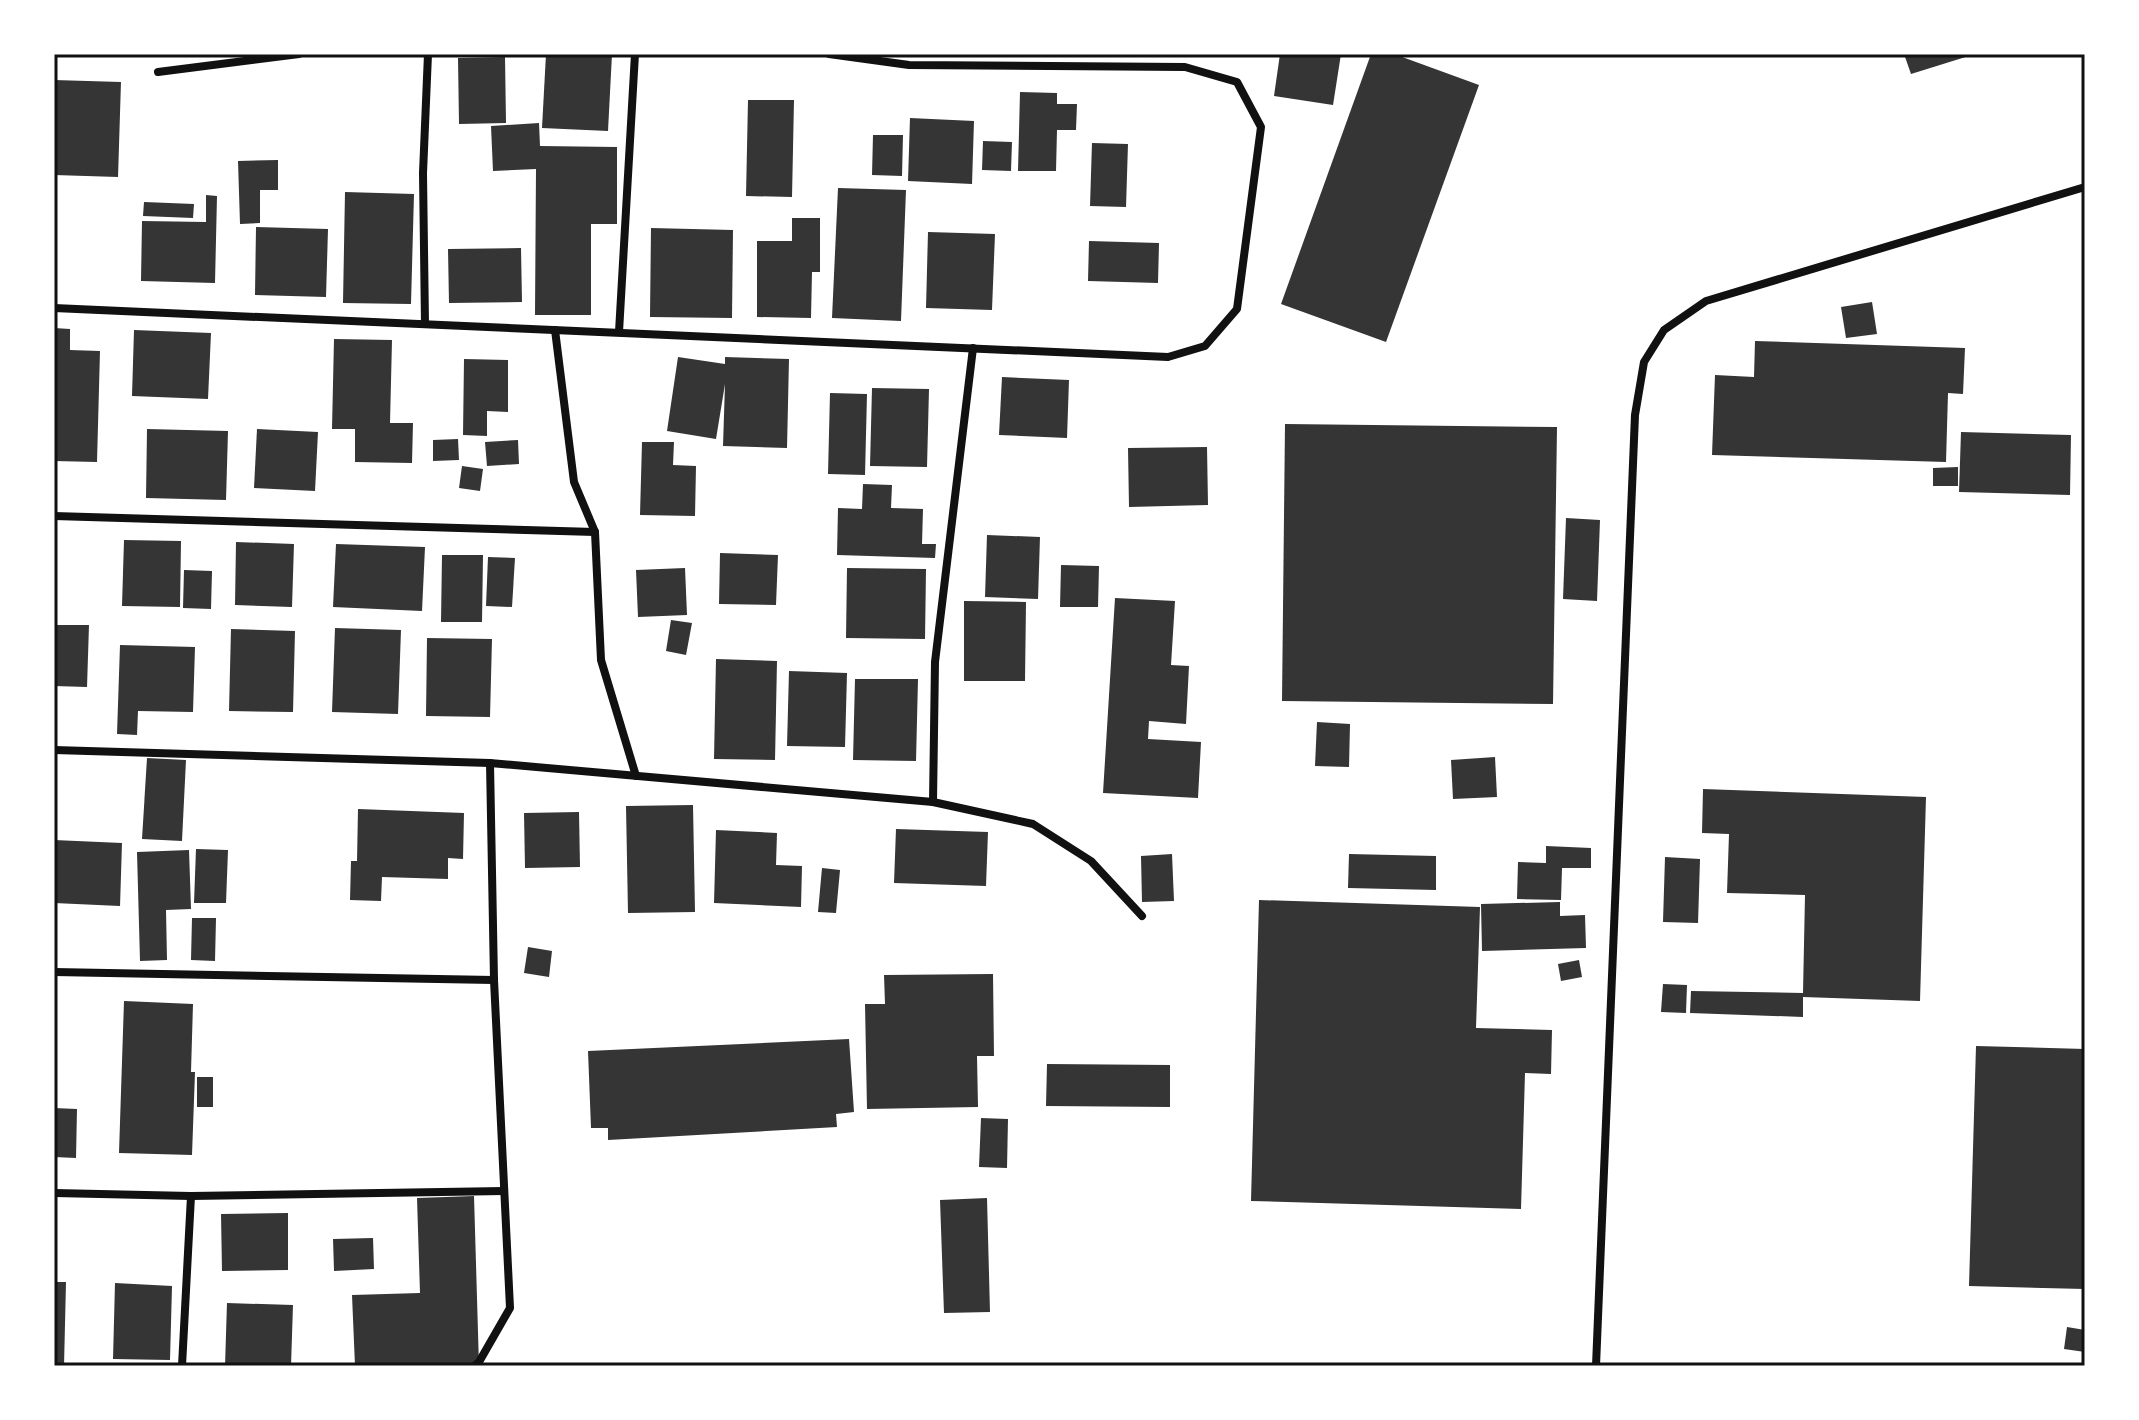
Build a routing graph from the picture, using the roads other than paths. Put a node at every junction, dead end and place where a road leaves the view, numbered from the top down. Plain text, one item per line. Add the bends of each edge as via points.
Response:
1 (299, 54) edge
2 (428, 54) edge
3 (635, 54) edge
4 (829, 54) edge
5 (158, 72) dead end
6 (2085, 187) edge
7 (54, 308) edge
8 (425, 324) junction
9 (555, 330) junction
10 (619, 332) junction
11 (973, 348) junction
12 (54, 516) edge
13 (595, 532) junction
14 (54, 750) edge
15 (490, 763) junction
16 (636, 776) junction
17 (933, 802) junction
18 (1142, 916) dead end
19 (54, 972) edge
20 (494, 980) junction
21 (504, 1191) junction
22 (54, 1193) edge
23 (191, 1196) junction
24 (182, 1366) edge
25 (474, 1366) edge
26 (1596, 1366) edge

1 - 5 street
2 - 8 street
3 - 10 street
4 - 11 street via 909,65 1185,67 1237,82 1261,127 1237,309 1205,346 1168,357
6 - 26 street via 1706,301 1664,330 1644,362 1635,415
7 - 8 street
8 - 9 street
9 - 10 street
9 - 13 street via 574,482
10 - 11 street
11 - 17 street via 935,662
12 - 13 street
13 - 16 street via 601,660
14 - 15 street
15 - 16 street
15 - 20 street
16 - 17 street
17 - 18 street via 1033,824 1091,861
19 - 20 street
20 - 21 street
21 - 23 street
21 - 25 street via 510,1308
22 - 23 street
23 - 24 street

